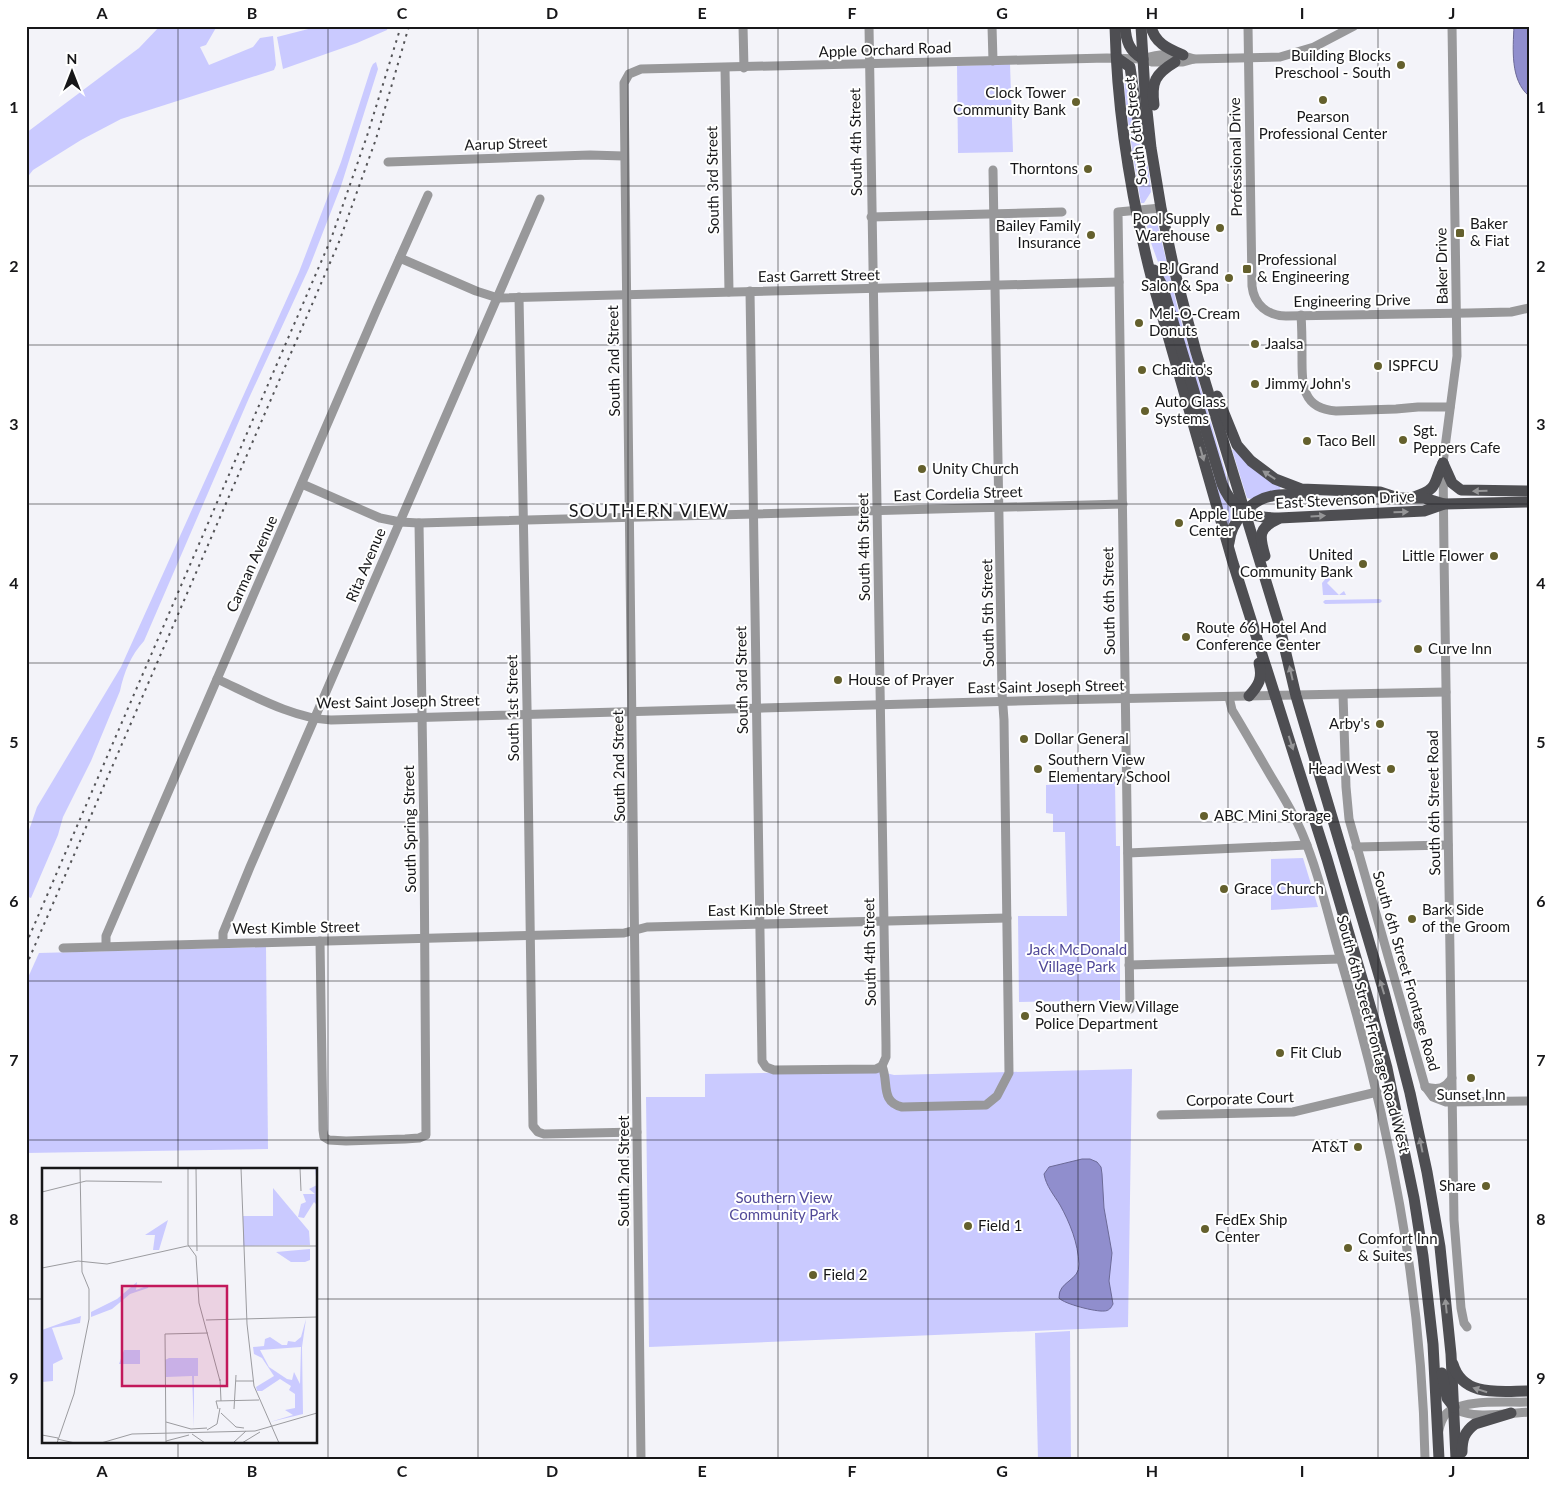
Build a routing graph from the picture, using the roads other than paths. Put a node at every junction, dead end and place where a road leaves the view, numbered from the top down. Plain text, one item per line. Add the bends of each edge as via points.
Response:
1 (743, 26) edge
2 (869, 26) edge
3 (992, 26) edge
4 (1115, 26) edge
5 (1125, 26) edge
6 (1141, 26) edge
7 (1151, 26) edge
8 (1248, 26) edge
9 (1354, 26) edge
10 (1452, 26) edge
11 (1117, 58) junction
12 (1143, 59) junction
13 (1184, 59) junction
14 (1248, 59) junction
15 (993, 61) junction
16 (869, 64) junction
17 (725, 68) junction
18 (744, 68) junction
19 (629, 74) joint
20 (1152, 150) junction
21 (624, 156) junction
22 (388, 162) dead end
23 (993, 170) dead end
24 (428, 195) dead end
25 (540, 199) dead end
26 (1161, 208) junction
27 (1137, 211) junction
28 (1062, 212) dead end
29 (995, 214) junction
30 (871, 217) junction
31 (1146, 255) junction
32 (400, 258) junction
33 (1119, 282) junction
34 (996, 285) junction
35 (1252, 286) joint
36 (873, 288) junction
37 (729, 292) junction
38 (750, 292) junction
39 (627, 294) junction
40 (519, 297) junction
41 (498, 298) junction
42 (1529, 308) edge
43 (1456, 313) junction
44 (1301, 315) junction
45 (1196, 352) junction
46 (1450, 407) junction
47 (1443, 463) junction
48 (302, 484) junction
49 (1529, 491) edge
50 (1405, 498) junction
51 (1529, 502) edge
52 (1123, 504) junction
53 (1444, 504) junction
54 (1000, 507) junction
55 (877, 510) junction
56 (1244, 512) junction
57 (753, 513) junction
58 (630, 516) junction
59 (1279, 518) junction
60 (524, 519) junction
61 (400, 522) junction
62 (419, 523) junction
63 (1228, 547) junction
64 (1241, 587) junction
65 (1285, 650) junction
66 (217, 679) junction
67 (1446, 692) junction
68 (1343, 695) junction
69 (1249, 696) junction
70 (1276, 696) junction
71 (1296, 696) junction
72 (1229, 697) junction
73 (1126, 698) junction
74 (1004, 701) junction
75 (880, 704) junction
76 (756, 708) junction
77 (632, 711) junction
78 (527, 714) junction
79 (422, 717) junction
80 (315, 719) junction
81 (1307, 845) junction
82 (1448, 845) junction
83 (1356, 848) junction
84 (1128, 853) junction
85 (1007, 918) junction
86 (883, 921) junction
87 (760, 924) junction
88 (635, 929) junction
89 (530, 935) junction
90 (425, 939) junction
91 (320, 941) junction
92 (223, 943) junction
93 (106, 946) junction
94 (63, 948) dead end
95 (1341, 959) junction
96 (1129, 964) junction
97 (1130, 1008) dead end
98 (1009, 1056) joint
99 (882, 1066) junction
100 (1452, 1078) junction
101 (1425, 1087) junction
102 (1377, 1092) junction
103 (1529, 1101) edge
104 (1452, 1102) junction
105 (1160, 1115) dead end
106 (637, 1132) junction
107 (1415, 1204) junction
108 (1467, 1327) dead end
109 (1451, 1354) junction
110 (1529, 1392) edge
111 (1529, 1402) edge
112 (1455, 1408) junction
113 (1529, 1412) edge
114 (1511, 1413) junction
115 (1439, 1430) junction
116 (641, 1459) edge
117 (1425, 1459) edge
118 (1439, 1459) edge
119 (1456, 1459) edge
120 (1462, 1459) edge

1 - 18 street
2 - 16 street, South 4th Street
3 - 15 street
4 - 11 main road, South 6th Street
5 - 12 main road via 1129,46
6 - 12 main road, South 6th Street
7 - 13 main road via 1161,44
8 - 14 street, Professional Drive
9 - 14 street, Apple Orchard Road via 1294,54
10 - 43 street, Baker Drive
11 - 12 street, Apple Orchard Road
11 - 15 street, Apple Orchard Road
11 - 20 main road via 1130,67 1139,127
11 - 27 main road, South 6th Street via 1125,141
12 - 13 street, Apple Orchard Road via 1152,62
12 - 20 main road, South 6th Street
13 - 14 street, Apple Orchard Road
13 - 20 main road via 1159,74 1154,83 1157,135
14 - 35 street, Professional Drive
15 - 16 street, Apple Orchard Road
16 - 18 street, Apple Orchard Road
16 - 30 street, South 4th Street
17 - 18 street, Apple Orchard Road
17 - 19 street, Apple Orchard Road via 641,69
17 - 37 street, South 3rd Street
19 - 21 street, South 2nd Street via 623,88
20 - 26 main road, South 6th Street
21 - 22 street, Aarup Street
21 - 39 street, South 2nd Street
23 - 29 street, South 5th Street
24 - 32 street, Carman Avenue
25 - 41 street, Rita Avenue
26 - 27 street, South 6th Street
26 - 45 main road
27 - 31 main road
27 - 33 street, South 6th Street via 1118,212
28 - 29 street
29 - 30 street
29 - 34 street, South 5th Street
30 - 36 street, South 4th Street
31 - 56 main road via 1162,285 1222,484 1228,498
31 -> 63 main road
32 - 41 street
32 - 48 street, Carman Avenue
33 - 34 street, East Garrett Street
33 - 52 street, South 6th Street
34 - 36 street, East Garrett Street
34 - 54 street, South 5th Street
35 - 44 street, Engineering Drive via 1258,302 1268,312 1280,316
36 - 38 street, East Garrett Street
36 - 55 street, South 4th Street
37 - 38 street, East Garrett Street
37 - 39 street, East Garrett Street
38 - 57 street, South 3rd Street
39 - 40 street, East Garrett Street
39 - 58 street, South 2nd Street
40 - 41 street, East Garrett Street
40 - 60 street, South 1st Street
41 - 61 street, Rita Avenue
42 - 43 street, Engineering Drive via 1511,312
43 - 44 street, Engineering Drive
43 - 46 street, Baker Drive via 1457,356
44 - 46 street via 1302,380 1307,396 1316,406 1336,411
50 -> 45 main road via 1380,492 1301,489 1267,474 1237,444
45 - 56 main road
46 - 47 street, Baker Drive
49 -> 47 main road via 1461,490 1452,483
47 - 50 main road via 1434,486
47 - 53 street, Baker Drive
48 - 61 street, East Cordelia Street via 372,515
48 - 66 street, Carman Avenue
50 - 53 main road, East Stevenson Drive via 1424,498
50 - 56 main road, East Stevenson Drive via 1279,494 1253,504
51 - 53 main road, East Stevenson Drive
52 - 54 street, East Cordelia Street
52 - 73 street, South 6th Street
59 -> 53 main road, East Stevenson Drive via 1424,511
53 - 67 street, South 6th Street Road
54 - 55 street, East Cordelia Street
54 - 74 street, South 5th Street
55 - 57 street, East Cordelia Street
55 - 75 street, South 4th Street
56 - 59 main road, East Stevenson Drive
56 - 63 main road via 1232,530
56 - 65 main road
57 - 58 street, East Cordelia Street
57 - 76 street, South 3rd Street
58 - 60 street, East Cordelia Street
58 - 77 street, South 2nd Street
59 - 65 main road via 1266,526 1260,536 1283,617
60 - 62 street, East Cordelia Street
60 - 78 street, South 1st Street
61 - 62 street, East Cordelia Street
61 - 80 street, Rita Avenue
62 - 79 street, South Spring Street
63 - 64 main road
64 - 69 main road via 1240,603 1261,671 1260,681
64 - 70 main road
71 -> 65 main road
66 - 80 street, West Saint Joseph Street via 260,700
66 - 93 street, Carman Avenue via 106,936
67 - 68 street, East Saint Joseph Street
67 - 82 street, South 6th Street Road
68 - 71 street, East Saint Joseph Street
68 - 83 street, South 6th Street Frontage Road via 1347,805
69 - 70 street, East Saint Joseph Street
69 - 72 street, East Saint Joseph Street
70 - 71 street, East Saint Joseph Street
70 -> 107 main road via 1371,1009 1393,1093
109 -> 71 main road via 1440,1247 1410,1093 1384,992
72 - 73 street, East Saint Joseph Street
72 - 81 street, South 6th Street Frontage Road West via 1232,710 1288,803
73 - 74 street, East Saint Joseph Street
73 - 84 street, South 6th Street
74 - 75 street, East Saint Joseph Street
74 - 85 street, South 5th Street
75 - 76 street, East Saint Joseph Street
75 - 86 street, South 4th Street
76 - 77 street, East Saint Joseph Street
76 - 87 street, South 3rd Street
77 - 78 street, East Saint Joseph Street
77 - 88 street, South 2nd Street
78 - 79 street, West Saint Joseph Street
78 - 89 street, South 1st Street
79 - 80 street, West Saint Joseph Street
79 - 90 street, South Spring Street
80 - 92 street, Rita Avenue via 226,925
81 - 84 street
81 - 95 street, South 6th Street Frontage Road West
82 - 83 street
82 - 100 street, South 6th Street Road
83 - 101 street, South 6th Street Frontage Road
84 - 96 street, South 6th Street
85 - 86 street, East Kimble Street
85 - 98 street, South 5th Street
86 - 87 street, East Kimble Street
86 - 99 street, South 4th Street via 886,1057
87 - 88 street, East Kimble Street
87 - 99 street, South 3rd Street via 762,1061 766,1067 774,1070
88 - 89 street, East Kimble Street via 624,933
88 - 106 street, South 2nd Street
89 - 90 street, West Kimble Street
89 - 106 street, South 1st Street via 532,1118 535,1130 544,1134
90 - 91 street, West Kimble Street
90 - 91 street, South Spring Street via 426,1135 412,1139 346,1141 329,1140 322,1130
91 - 92 street, West Kimble Street
92 - 93 street, West Kimble Street
93 - 94 street, West Kimble Street
95 - 96 street
95 - 102 street, South 6th Street Frontage Road West
96 - 97 street, South 6th Street
98 - 99 street, South 4th Street via 1003,1086 986,1106 896,1106 887,1095
100 - 101 street via 1443,1088
100 - 104 street, South 6th Street Road
101 - 104 street, South 6th Street Frontage Road via 1437,1099
102 - 105 street, Corporate Court via 1293,1112
102 - 117 street, South 6th Street Frontage Road West via 1398,1187 1413,1291
103 - 104 street
104 - 108 street via 1456,1253
106 - 116 street, South 2nd Street
107 - 112 main road via 1430,1247 1444,1386 1447,1398
107 - 115 main road via 1428,1296
110 -> 109 main road via 1476,1389 1456,1372
109 - 112 main road
111 - 112 street via 1473,1404
112 - 114 street via 1462,1414 1473,1415
112 - 115 street via 1445,1415
112 - 119 main road
113 - 114 street
114 - 120 main road via 1474,1424 1464,1435
115 - 118 main road

